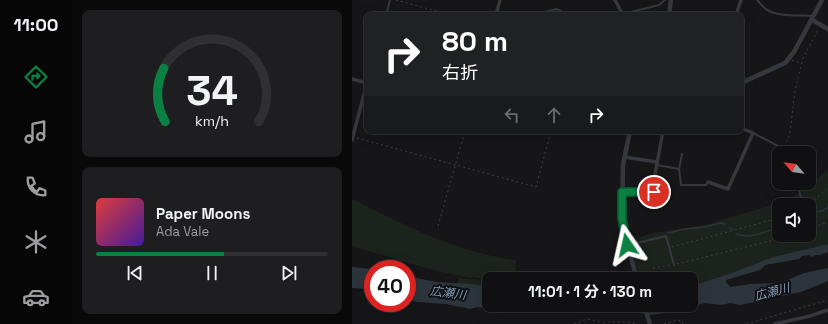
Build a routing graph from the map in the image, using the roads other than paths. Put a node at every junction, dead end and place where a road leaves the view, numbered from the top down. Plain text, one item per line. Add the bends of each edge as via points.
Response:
1 (390, 0) edge
2 (500, 0) edge
3 (615, 0) edge
4 (665, 0) edge
5 (671, 0) edge
6 (741, 0) edge
7 (757, 0) edge
8 (822, 0) edge
9 (387, 12) edge
10 (497, 12) edge
11 (545, 12) edge
12 (562, 12) edge
13 (621, 12) edge
14 (635, 12) edge
15 (669, 12) edge
16 (737, 12) edge
17 (813, 18) junction
18 (828, 29) edge
19 (352, 79) edge
20 (364, 82) edge
21 (744, 82) edge
22 (364, 94) edge
23 (744, 129) edge
24 (753, 133) junction
25 (630, 134) edge
26 (662, 134) edge
27 (352, 137) edge
28 (778, 146) edge
29 (682, 154) dead end
30 (624, 157) junction
31 (656, 164) junction
32 (679, 169) junction
33 (708, 182) joint
34 (622, 192) junction
35 (627, 245) junction
36 (674, 265) road end
37 (635, 272) edge
38 (828, 310) edge
39 (646, 312) edge
40 (650, 324) edge
41 (776, 324) edge

1 - 9 lane
2 - 10 street
3 - 13 street
4 - 14 lane via 654,7
5 - 15 street
6 - 16 street
7 - 17 lane via 766,10
8 - 17 street
11 - 12 lane via 557,9
17 - 18 street
17 - 21 street via 785,63
19 - 20 street
22 - 27 street
23 - 24 street
24 - 28 lane
24 - 33 street via 728,188
25 - 30 street
26 - 31 street
29 - 32 lane
30 - 31 street
30 - 34 street
31 - 32 lane
31 - 34 street via 654,192
32 - 33 lane via 681,185 706,185
34 - 35 street via 622,218
35 - 36 lane via 666,236
35 - 37 street
38 - 41 street
39 - 40 street

